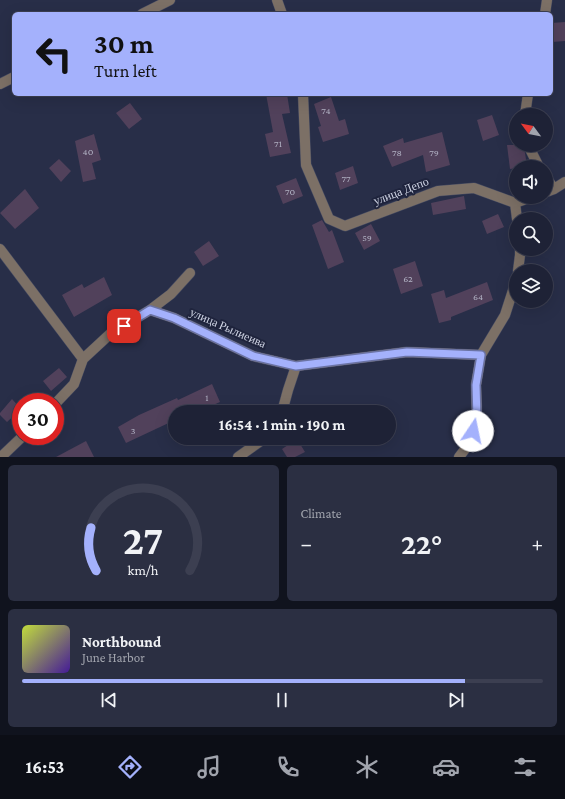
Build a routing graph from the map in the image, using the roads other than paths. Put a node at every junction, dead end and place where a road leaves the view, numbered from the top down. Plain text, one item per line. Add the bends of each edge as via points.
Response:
1 (170, 0) edge
2 (277, 0) edge
3 (548, 0) edge
4 (146, 12) edge
5 (281, 12) edge
6 (545, 12) edge
7 (12, 78) edge
8 (0, 84) edge
9 (303, 96) edge
10 (528, 96) edge
11 (525, 108) edge
12 (565, 182) edge
13 (553, 188) edge
14 (509, 200) edge
15 (0, 249) edge
16 (190, 273) dead end
17 (509, 303) edge
18 (150, 310) junction
19 (481, 355) junction
20 (83, 359) junction
21 (296, 366) junction
22 (64, 395) edge
23 (284, 405) edge
24 (14, 445) edge
25 (255, 445) edge
26 (1, 457) edge
27 (238, 457) edge
28 (459, 457) edge

1 - 4 street
2 - 5 street
3 - 6 street
7 - 8 street
9 - 14 street, улица Депо via 306,165 329,219 345,226 438,191 474,188
10 - 11 street
12 - 13 street
15 - 20 street
16 - 18 street via 172,294
17 - 19 street via 505,315
18 - 20 street via 110,334
18 - 21 street, улица Рылиеива via 174,318 253,356
19 - 21 street via 407,352
19 - 28 street via 476,385 477,418 469,444
20 - 22 street via 74,384
21 - 23 street
24 - 26 street
25 - 27 street

